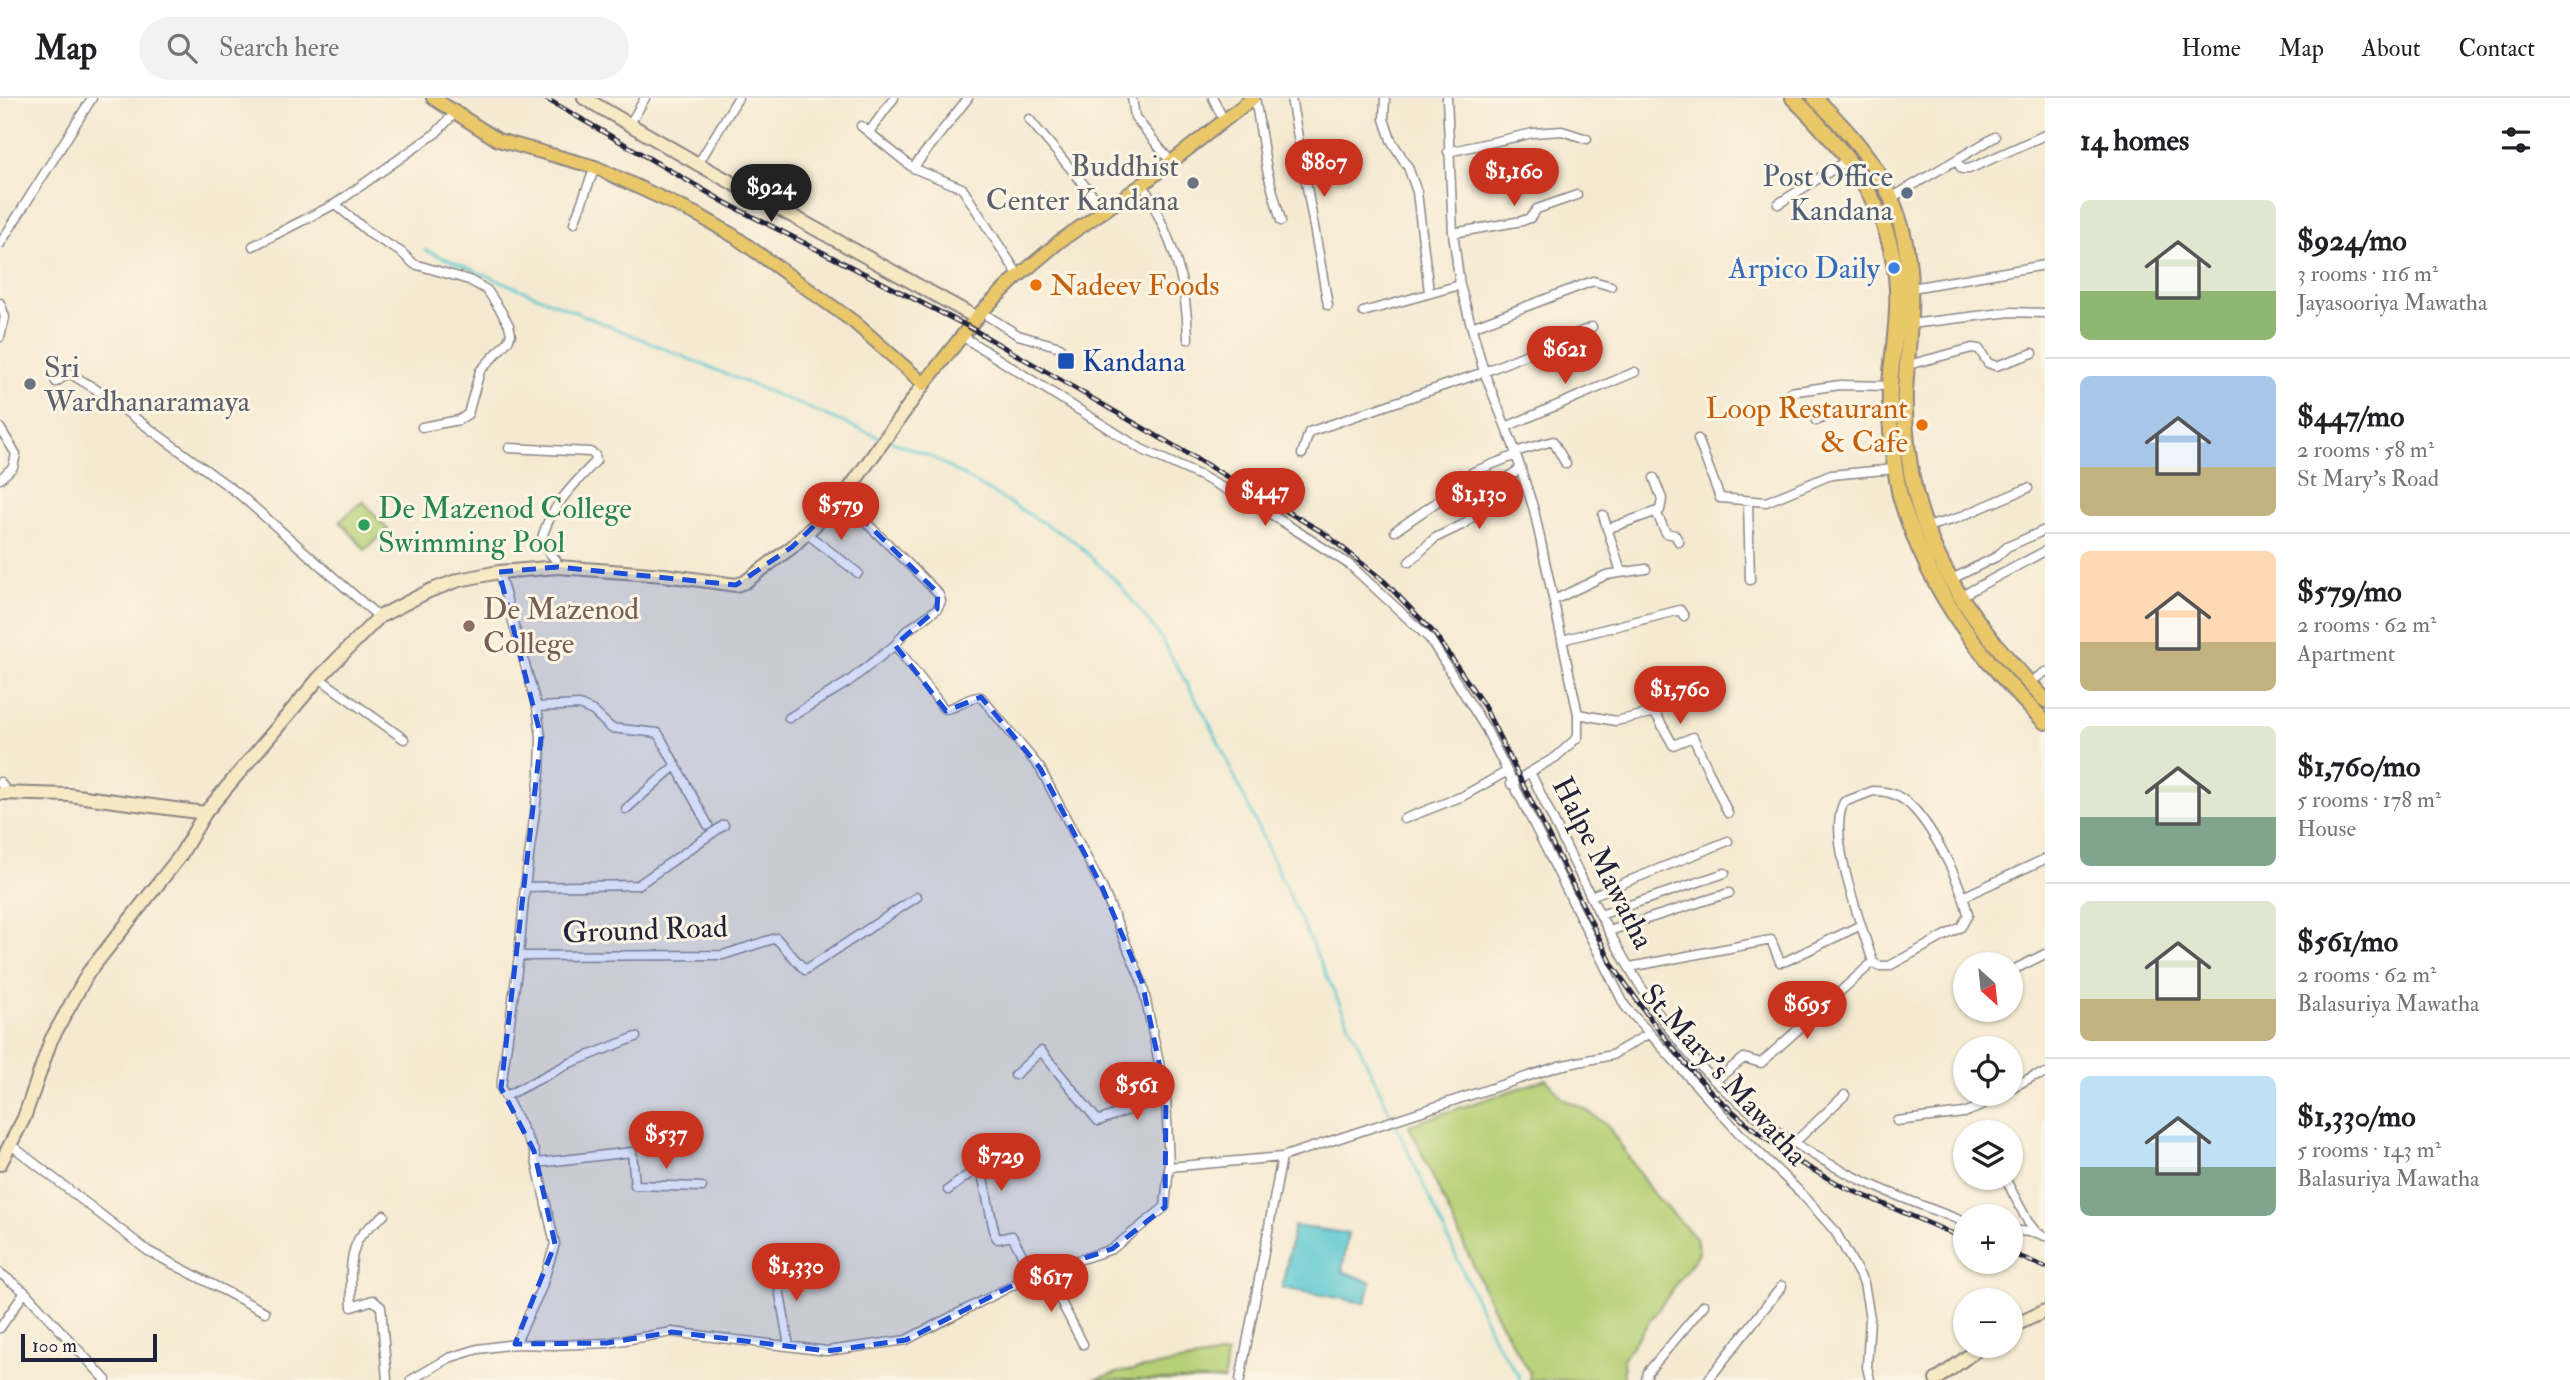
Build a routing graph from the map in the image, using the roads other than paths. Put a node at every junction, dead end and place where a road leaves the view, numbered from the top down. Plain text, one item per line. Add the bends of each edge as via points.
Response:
1 (92, 98) edge
2 (433, 98) edge
3 (584, 98) edge
4 (645, 98) edge
5 (738, 98) edge
6 (894, 98) edge
7 (968, 98) edge
8 (1132, 98) edge
9 (1213, 98) edge
10 (1291, 98) edge
11 (1385, 98) edge
12 (1447, 98) edge
13 (1793, 98) edge
14 (1815, 98) edge
15 (1250, 99) edge
16 (454, 114) junction
17 (1030, 119) dead end
18 (1224, 121) junction
19 (630, 124) junction
20 (861, 126) dead end
21 (869, 132) junction
22 (2045, 135) edge
23 (1995, 137) dead end
24 (1587, 139) dead end
25 (1448, 152) junction
26 (1849, 159) junction
27 (1956, 160) junction
28 (1171, 162) junction
29 (698, 164) junction
30 (596, 167) junction
31 (913, 168) junction
32 (1143, 184) junction
33 (1577, 195) dead end
34 (1891, 198) junction
35 (335, 204) junction
36 (1778, 204) dead end
37 (1106, 211) junction
38 (1281, 221) dead end
39 (574, 223) dead end
40 (1453, 233) junction
41 (0, 244) edge
42 (253, 246) dead end
43 (2045, 265) edge
44 (1019, 276) junction
45 (1460, 285) junction
46 (1611, 286) dead end
47 (1904, 289) junction
48 (1429, 292) junction
49 (0, 303) edge
50 (1328, 306) dead end
51 (1363, 313) dead end
52 (2045, 313) edge
53 (979, 314) junction
54 (1910, 324) junction
55 (1472, 327) junction
56 (1592, 327) dead end
57 (962, 335) junction
58 (0, 337) edge
59 (1188, 339) dead end
60 (1060, 347) dead end
61 (2033, 353) dead end
62 (1892, 365) junction
63 (1908, 365) junction
64 (1484, 372) junction
65 (1635, 372) dead end
66 (55, 382) dead end
67 (924, 384) junction
68 (1890, 386) junction
69 (1790, 392) dead end
70 (1890, 414) junction
71 (1816, 421) dead end
72 (422, 427) dead end
73 (1506, 427) junction
74 (0, 428) edge
75 (1698, 439) dead end
76 (509, 448) dead end
77 (1302, 454) dead end
78 (1516, 454) junction
79 (1566, 464) dead end
80 (1521, 468) junction
81 (1895, 469) junction
82 (1654, 478) dead end
83 (0, 479) edge
84 (2028, 488) dead end
85 (842, 499) junction
86 (1748, 501) junction
87 (1656, 512) junction
88 (1603, 515) dead end
89 (1926, 527) junction
90 (1608, 529) junction
91 (2045, 530) edge
92 (1395, 531) dead end
93 (806, 533) junction
94 (1679, 542) dead end
95 (2045, 551) edge
96 (1409, 562) dead end
97 (558, 568) junction
98 (1646, 569) dead end
99 (499, 572) junction
100 (1621, 572) junction
101 (858, 573) dead end
102 (1749, 580) dead end
103 (1950, 580) junction
104 (1959, 597) junction
105 (1553, 600) junction
106 (1684, 616) dead end
107 (379, 617) junction
108 (1562, 640) junction
109 (895, 645) junction
110 (2045, 672) edge
111 (319, 678) junction
112 (2029, 683) junction
113 (2045, 700) edge
114 (537, 707) junction
115 (1578, 715) junction
116 (789, 718) dead end
117 (2045, 722) edge
118 (404, 739) dead end
119 (676, 765) junction
120 (1506, 772) junction
121 (1530, 772) junction
122 (1511, 784) junction
123 (2, 789) edge
124 (626, 809) dead end
125 (205, 813) junction
126 (1728, 813) dead end
127 (1404, 819) dead end
128 (708, 825) dead end
129 (724, 825) dead end
130 (1728, 841) dead end
131 (2045, 859) edge
132 (1725, 873) dead end
133 (525, 887) junction
134 (1729, 893) dead end
135 (1591, 896) junction
136 (1965, 896) junction
137 (917, 897) dead end
138 (1600, 915) junction
139 (1861, 925) junction
140 (1609, 931) junction
141 (2045, 954) edge
142 (519, 956) junction
143 (1873, 962) junction
144 (2023, 965) edge
145 (1630, 967) junction
146 (1648, 1034) junction
147 (636, 1037) dead end
148 (1015, 1074) dead end
149 (2045, 1074) edge
150 (1716, 1080) junction
151 (2023, 1082) edge
152 (1845, 1095) dead end
153 (506, 1096) junction
154 (1166, 1096) junction
155 (1980, 1106) edge
156 (1897, 1121) dead end
157 (1795, 1142) junction
158 (11, 1145) junction
159 (1282, 1157) junction
160 (537, 1163) junction
161 (0, 1164) edge
162 (1169, 1167) junction
163 (702, 1187) dead end
164 (948, 1190) dead end
165 (2011, 1190) edge
166 (384, 1215) dead end
167 (1953, 1218) edge
168 (2023, 1232) edge
169 (2041, 1234) edge
170 (775, 1265) dead end
171 (1045, 1271) junction
172 (0, 1273) edge
173 (1033, 1275) junction
174 (1782, 1286) dead end
175 (25, 1292) junction
176 (1704, 1305) dead end
177 (265, 1311) dead end
178 (2045, 1311) edge
179 (2023, 1321) edge
180 (0, 1328) edge
181 (515, 1344) junction
182 (1083, 1344) dead end
183 (789, 1346) junction
184 (1966, 1358) edge
185 (106, 1380) edge
186 (387, 1380) edge
187 (411, 1380) edge
188 (1240, 1380) edge
189 (1646, 1380) edge
190 (1708, 1380) edge
191 (1870, 1380) edge
192 (1936, 1380) edge

1 - 41 street
2 - 16 main road
3 - 19 street
4 - 19 street
5 - 29 street
6 - 21 street
7 - 31 street
8 - 28 street via 1135,117
9 - 18 street
10 - 50 street
11 - 48 street via 1384,119 1391,140 1418,192
12 - 25 street, Halpe Mawatha
13 - 26 highway
14 - 34 highway via 1863,150
15 - 18 main road
15 - 38 street
16 - 30 main road via 498,140
16 - 35 street via 436,133
17 - 37 street
18 - 28 main road
19 - 29 street
20 - 21 street
21 - 31 street
22 - 27 street via 1969,169 1962,169
23 - 27 street
24 - 25 street via 1562,131 1533,133
25 - 40 street, Halpe Mawatha
26 - 36 street
26 - 47 highway via 1872,194
27 - 34 street
28 - 32 main road
29 - 53 street
30 - 39 street
30 - 67 main road via 734,236 854,322
31 - 44 street via 962,188
32 - 37 main road
32 - 59 street via 1168,232 1181,274
33 - 40 street via 1537,209 1522,221
34 - 47 highway via 1907,244
35 - 42 street
35 - 72 street via 414,264 487,290 509,325 508,341 480,371 468,414
37 - 44 main road
40 - 45 street, Halpe Mawatha
43 - 47 street
44 - 53 main road
45 - 48 street
45 - 55 street, Halpe Mawatha
46 - 55 street via 1593,281
47 - 54 highway
47 - 62 highway
48 - 51 street
49 - 58 street via 5,317
52 - 54 street via 2011,312
53 - 57 main road
53 - 60 street via 1018,335
54 - 63 highway
55 - 64 street, Halpe Mawatha
56 - 64 street
57 - 67 main road
57 - 120 street, St.Mary's Mawatha via 1141,449 1269,513 1350,565 1430,639 1486,729
61 - 63 street via 1996,366 1972,348
62 - 63 highway
62 - 68 highway
63 - 89 highway via 1905,418
64 - 73 street, Halpe Mawatha
64 - 77 street via 1309,432
65 - 73 street
66 - 107 street via 69,373 94,388 239,494
67 - 85 street
68 - 69 street via 1840,385
68 - 70 highway
70 - 71 street via 1835,412
70 - 81 highway
73 - 78 street, Halpe Mawatha
74 - 83 street via 16,454 13,467
75 - 86 street via 1720,498
76 - 97 street via 595,454 596,461 565,493 543,533 541,543
78 - 79 street via 1553,441
78 - 80 street, Halpe Mawatha
78 - 92 street via 1473,472
80 - 96 street via 1498,484 1497,496 1489,504 1465,524 1435,538
80 - 105 street, Halpe Mawatha
81 - 86 street via 1830,475 1766,502
81 - 117 highway via 1910,526 1943,598 1976,647
82 - 87 street via 1662,499
84 - 89 street
85 - 93 street
85 - 109 street via 941,601
86 - 102 street
87 - 90 street
87 - 94 street via 1666,533
88 - 90 street
89 - 103 highway
90 - 100 street
91 - 103 street
93 - 97 street via 736,585
93 - 101 street
95 - 104 street
97 - 99 street
98 - 100 street
99 - 107 street via 449,584
99 - 114 street
100 - 105 street
103 - 104 highway
104 - 112 highway
105 - 108 street, Halpe Mawatha
106 - 108 street via 1680,610
107 - 111 street
108 - 115 street, Halpe Mawatha
109 - 116 street via 848,682
109 - 154 street via 944,709 981,697 1040,768 1102,887 1142,982
110 - 112 street
111 - 118 street
111 - 125 street
112 - 113 highway
114 - 119 street via 579,705 611,728 658,733
114 - 133 street via 540,773
115 - 121 street, Halpe Mawatha via 1578,737
115 - 126 street via 1616,721 1651,713 1674,745 1693,737
119 - 124 street
119 - 128 street
120 - 122 street, St.Mary's Mawatha
120 - 127 street via 1463,796
121 - 122 street
121 - 135 street, Halpe Mawatha
122 - 146 street, St.Mary's Mawatha via 1625,1006
123 - 125 street
125 - 158 street via 180,856 88,973 51,1040
129 - 133 street via 638,885
130 - 135 street
131 - 136 street
132 - 138 street
133 - 142 street
134 - 140 street
135 - 138 street, Halpe Mawatha
136 - 139 street via 1926,824 1902,798 1873,791 1843,802 1838,811 1839,845
136 - 143 street via 1968,915 1961,927 1889,966
137 - 142 street, Ground Road via 805,970 776,938 723,956
138 - 140 street, Halpe Mawatha
139 - 143 street
139 - 145 street via 1786,961 1780,962 1771,940
140 - 145 street, Halpe Mawatha
141 - 144 street
142 - 153 street via 501,1088
143 - 150 street via 1761,1063 1744,1058
145 - 150 street, Halpe Mawatha via 1690,1054
146 - 159 street via 1612,1055 1559,1066
146 - 191 street, St.Mary's Mawatha via 1835,1231 1864,1283 1870,1318
147 - 153 street via 570,1063
148 - 154 street via 1041,1051 1098,1121
149 - 151 street
150 - 157 street, Halpe Mawatha
152 - 157 street
153 - 160 street
154 - 162 street
155 - 156 street via 1965,1113
157 - 167 street, Halpe Mawatha via 1856,1178
158 - 161 street
158 - 177 street via 148,1251
159 - 162 street
159 - 188 street
160 - 163 street via 632,1152 635,1185
160 - 181 street via 555,1244 541,1289
162 - 171 street via 1165,1207 1112,1249
164 - 173 street via 981,1169 995,1236 1012,1236
165 - 169 street via 2028,1222
166 - 186 street via 361,1234 351,1270 352,1307 373,1300 381,1307
168 - 169 street
170 - 183 street
171 - 173 street
171 - 182 street
172 - 175 street
173 - 183 street via 906,1340 827,1351
174 - 190 street
175 - 180 street
175 - 185 street
176 - 189 street
178 - 179 street
181 - 183 street via 607,1343 672,1332
181 - 187 street via 449,1358
184 - 192 street

